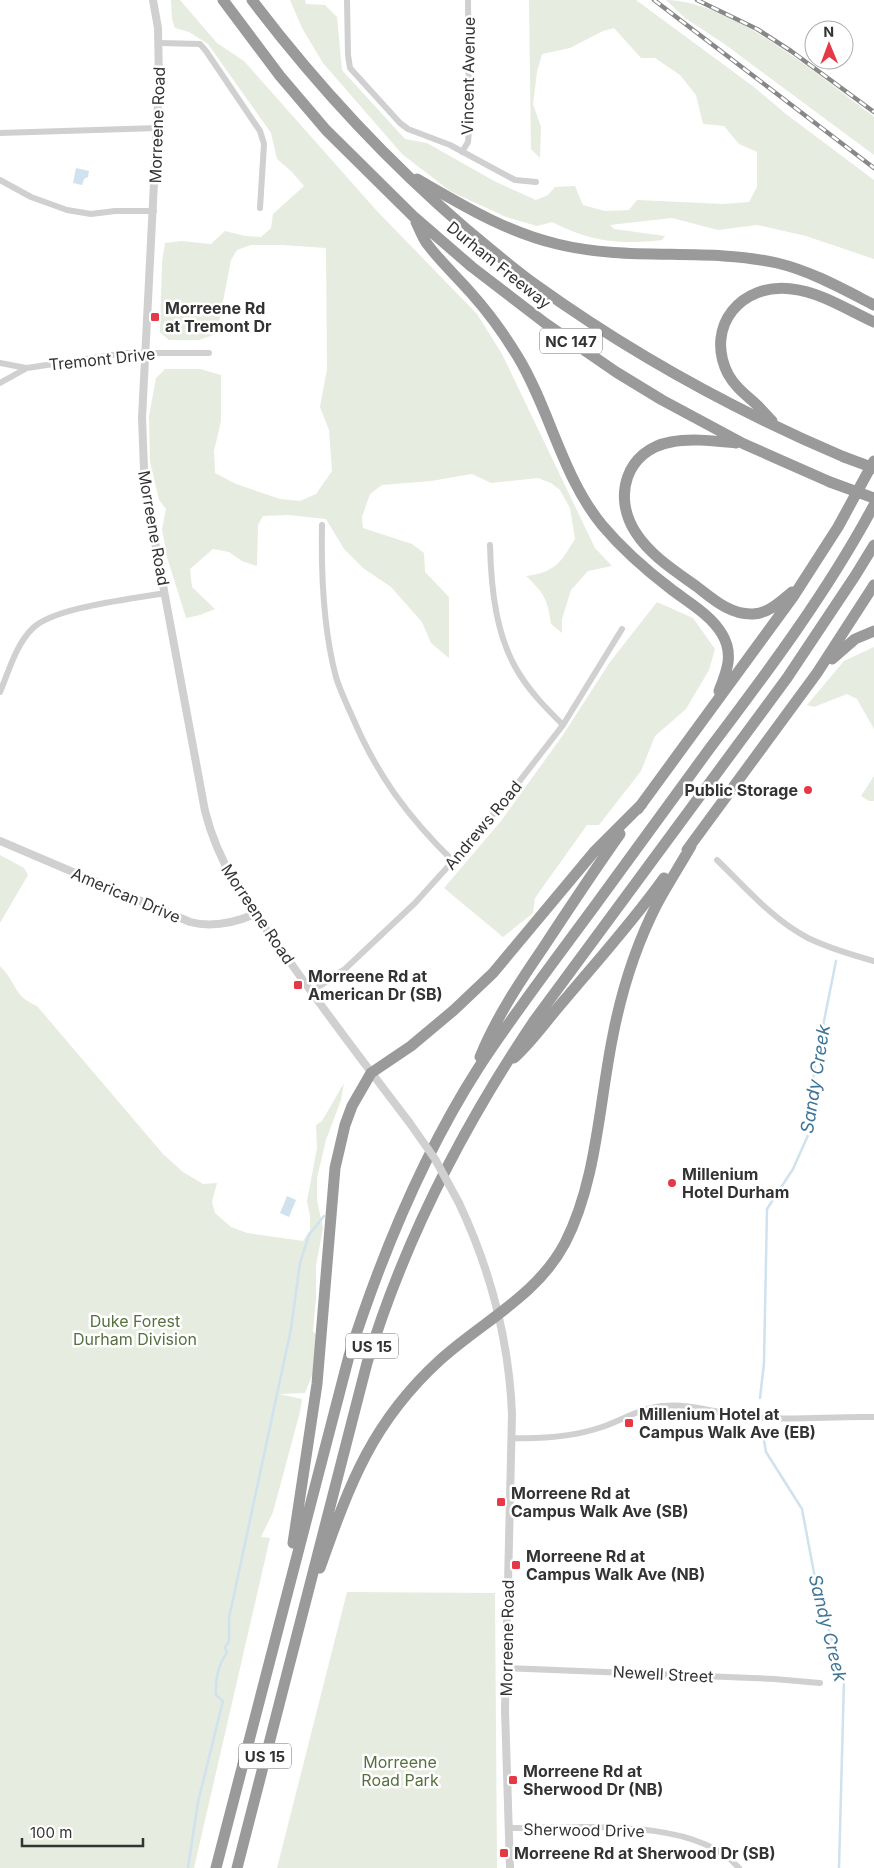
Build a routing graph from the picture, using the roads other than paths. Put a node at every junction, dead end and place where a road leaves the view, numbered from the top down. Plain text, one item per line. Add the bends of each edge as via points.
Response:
1 (153, 0) edge
2 (223, 0) edge
3 (252, 0) edge
4 (348, 0) edge
5 (468, 0) edge
6 (159, 42) junction
7 (158, 128) junction
8 (0, 132) edge
9 (462, 152) junction
10 (396, 165) junction
11 (0, 180) edge
12 (536, 182) dead end
13 (260, 208) dead end
14 (154, 211) junction
15 (413, 216) junction
16 (874, 305) edge
17 (874, 322) edge
18 (145, 352) junction
19 (209, 353) dead end
20 (0, 364) edge
21 (27, 368) junction
22 (0, 383) edge
23 (781, 429) junction
24 (744, 444) junction
25 (874, 461) edge
26 (874, 468) edge
27 (874, 498) edge
28 (874, 505) edge
29 (322, 525) dead end
30 (490, 545) dead end
31 (874, 545) edge
32 (801, 584) junction
33 (874, 584) edge
34 (165, 593) junction
35 (622, 630) dead end
36 (874, 631) edge
37 (817, 673) junction
38 (0, 692) edge
39 (714, 705) junction
40 (563, 725) junction
41 (642, 804) junction
42 (0, 841) edge
43 (691, 846) junction
44 (717, 860) dead end
45 (453, 861) junction
46 (255, 914) junction
47 (874, 961) edge
48 (311, 992) junction
49 (502, 1069) junction
50 (371, 1072) junction
51 (470, 1082) junction
52 (499, 1315) junction
53 (874, 1416) edge
54 (512, 1438) junction
55 (286, 1599) junction
56 (294, 1643) junction
57 (506, 1668) junction
58 (820, 1683) dead end
59 (509, 1828) junction
60 (216, 1868) edge
61 (237, 1868) edge
62 (510, 1868) edge
63 (739, 1868) edge

1 - 6 street, Morreene Road
2 - 15 highway, Durham Freeway / NC 147 via 326,130
3 - 10 highway, Durham Freeway / NC 147 via 320,84
4 - 9 street via 348,63 353,73 408,129
5 - 9 street, Vincent Avenue via 469,131 468,142
6 - 7 street, Morreene Road
6 - 13 street via 200,44 260,131 264,144
7 - 8 street
7 - 14 street, Morreene Road
9 - 12 street via 514,180
10 - 16 highway via 474,213 556,244 626,254 728,256 778,263 819,277
10 - 23 highway, Durham Freeway / NC 147 via 475,237 535,285 650,359
11 - 14 street via 31,197 67,210 91,214
14 - 18 street, Morreene Road
15 - 24 highway, Durham Freeway / NC 147 via 494,284 616,372
15 - 39 highway via 427,245 492,318 519,359 569,470 600,522 636,560 710,620 722,635 730,660
17 - 23 highway via 820,297 792,289 759,291 736,306 724,324 720,338 727,372 739,389
18 - 19 street, Tremont Drive
18 - 21 street, Tremont Drive
18 - 34 street, Morreene Road via 142,418 145,484
20 - 21 street
21 - 22 street, Tremont Drive
23 - 26 highway, Durham Freeway / NC 147, bridge
24 - 27 highway, Durham Freeway / NC 147, bridge
24 - 32 highway via 684,440 662,444 645,453 632,467 626,482 624,503 631,526 653,552 719,603 736,612 754,614 768,610
25 - 32 highway via 838,527
28 - 51 highway, US 15 via 837,571 768,671 527,998
29 - 45 street via 322,574 328,629 341,690 363,742 388,787
30 - 40 street via 498,620 508,651 534,695
31 - 49 highway, US 15 via 787,678
32 - 39 highway
33 - 37 highway
34 - 38 street via 68,611 48,618 34,627 24,640
34 - 46 street, Morreene Road via 210,829 223,863
35 - 40 street, Andrews Road
36 - 37 highway via 846,645
37 - 43 highway
39 - 41 highway
40 - 45 street, Andrews Road
41 - 50 highway via 594,852 493,974 411,1046
41 - 51 highway via 578,894 504,1008
42 - 46 street, American Drive via 190,922 218,924
43 - 49 highway via 526,1047
43 - 52 highway via 655,909 628,974 613,1033 579,1213 554,1261 518,1301
44 - 47 street via 768,909 808,938
45 - 48 street, Andrews Road via 415,903 345,969
46 - 48 street, Morreene Road
48 - 50 street, Morreene Road
49 - 56 highway, US 15 via 452,1155 390,1292 356,1404
50 - 52 street, Morreene Road, bridge via 435,1159 477,1244
50 - 55 highway via 352,1106 335,1168 317,1384
51 - 55 highway, US 15 via 416,1184 374,1281 342,1378
52 - 54 street, Morreene Road via 510,1385
52 - 56 highway via 429,1370 383,1424 345,1499
53 - 54 street via 748,1417 695,1406 669,1406 647,1408 575,1434
54 - 57 street, Morreene Road
55 - 60 highway, US 15
56 - 61 highway, US 15
57 - 58 street, Newell Street
57 - 59 street, Morreene Road
59 - 62 street, Morreene Road
59 - 63 street, Sherwood Drive via 621,1829 688,1837 725,1855

